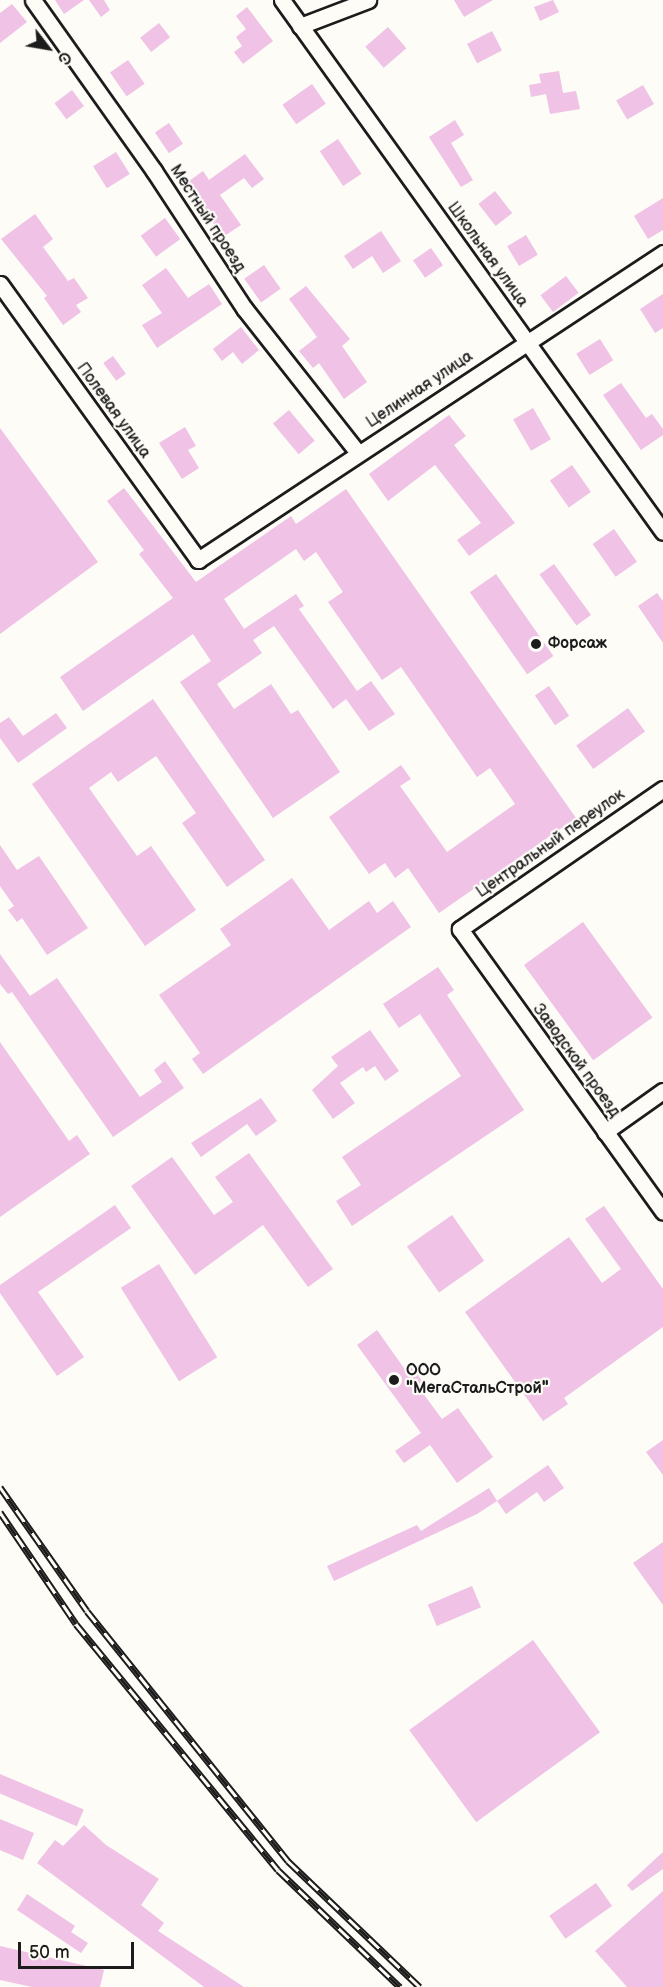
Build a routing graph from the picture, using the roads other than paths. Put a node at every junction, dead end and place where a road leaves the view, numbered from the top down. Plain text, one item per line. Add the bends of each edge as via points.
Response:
1 (33, 0) edge
2 (282, 0) edge
3 (368, 0) edge
4 (300, 26) junction
5 (663, 253) edge
6 (0, 284) edge
7 (527, 340) junction
8 (358, 453) junction
9 (661, 526) edge
10 (198, 560) joint
11 (663, 789) edge
12 (460, 929) joint
13 (663, 1091) edge
14 (605, 1132) junction
15 (663, 1212) edge

1 - 8 street, Местный проезд via 154,171 244,308
2 - 4 street, Школьная улица
3 - 4 street
4 - 7 street, Школьная улица
5 - 7 street, Целинная улица
6 - 10 street, Полевая улица
7 - 8 street, Целинная улица
7 - 9 street, Школьная улица
8 - 10 street, Целинная улица
11 - 12 street, Центральный переулок
12 - 14 street, Заводской проезд
13 - 14 street
14 - 15 street, Заводской проезд

